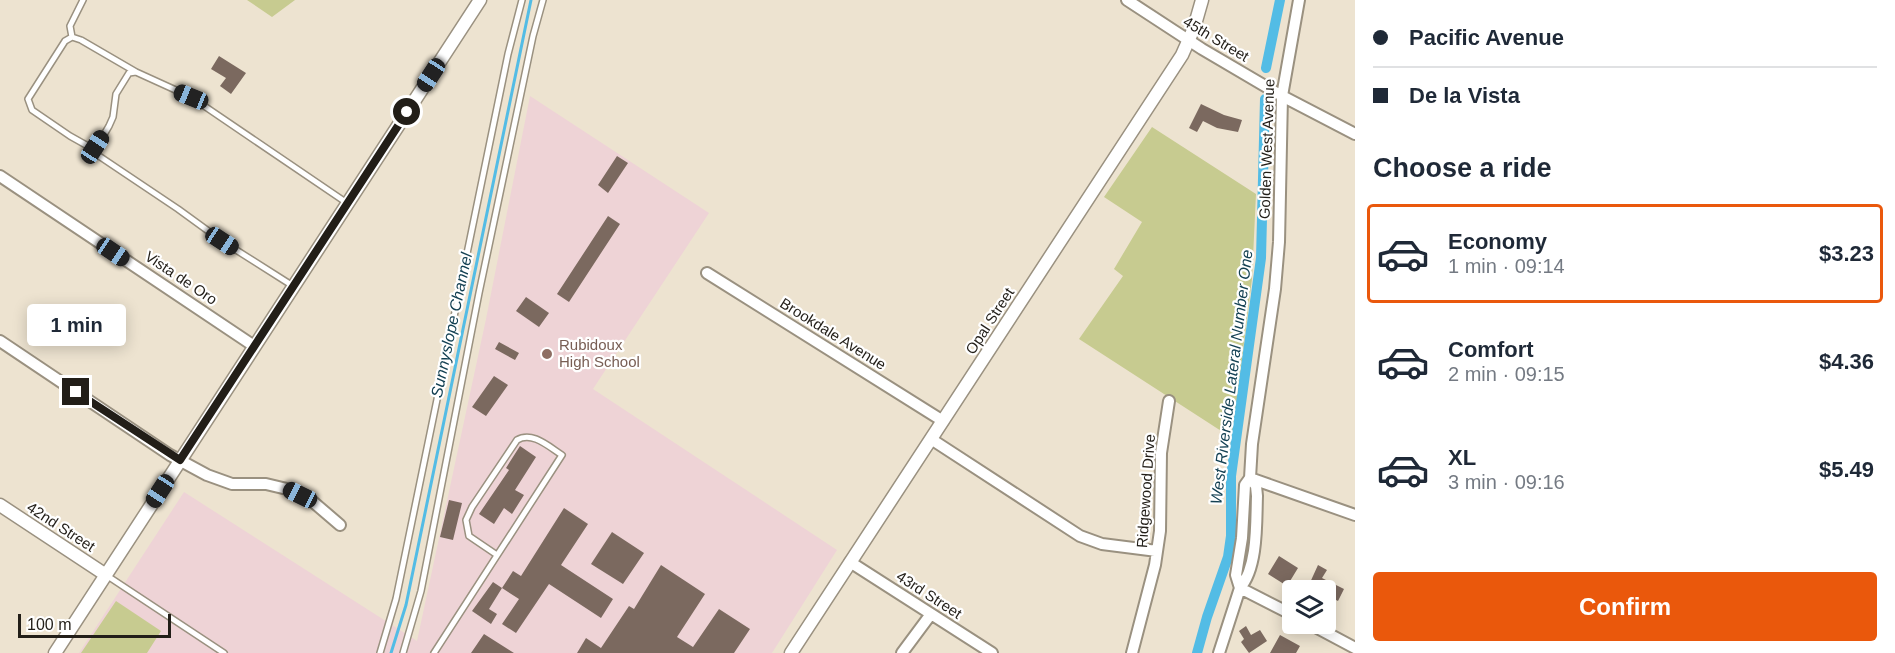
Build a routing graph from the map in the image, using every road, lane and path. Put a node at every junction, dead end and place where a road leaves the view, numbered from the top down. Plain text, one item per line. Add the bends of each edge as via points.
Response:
1 (83, 0) edge
2 (480, 0) edge
3 (522, 0) edge
4 (543, 0) edge
5 (1127, 0) edge
6 (1202, 0) edge
7 (1299, 0) edge
8 (72, 37) junction
9 (1189, 40) junction
10 (136, 72) junction
11 (1282, 96) junction
12 (1355, 134) edge
13 (95, 150) junction
14 (0, 176) edge
15 (347, 203) junction
16 (707, 273) dead end
17 (293, 286) junction
18 (0, 341) edge
19 (254, 346) junction
20 (1169, 401) dead end
21 (943, 421) junction
22 (931, 438) junction
23 (180, 460) junction
24 (1250, 478) junction
25 (0, 505) edge
26 (1355, 515) edge
27 (340, 525) dead end
28 (1157, 551) junction
29 (497, 555) junction
30 (850, 562) junction
31 (106, 575) junction
32 (1240, 588) junction
33 (1282, 609) edge
34 (931, 614) junction
35 (1329, 634) edge
36 (1355, 648) edge
37 (55, 653) edge
38 (224, 653) edge
39 (380, 653) edge
40 (403, 653) edge
41 (434, 653) edge
42 (791, 653) edge
43 (902, 653) edge
44 (992, 653) edge
45 (1132, 653) edge
46 (1219, 653) edge

1 - 8 lane via 69,29
2 - 15 street
3 - 39 lane via 399,589
4 - 40 lane via 479,293 421,591
5 - 9 street, 45th Street
6 - 9 street, Opal Street
7 - 11 street, Golden West Avenue
8 - 10 lane
8 - 13 lane via 65,41 28,99 30,106
9 - 11 street, 45th Street
9 - 21 street, Opal Street
10 - 13 lane via 129,73 116,94 113,117
10 - 15 lane via 191,97
11 - 12 street, 45th Street
11 - 24 street, Golden West Avenue via 1278,263
13 - 17 lane via 222,241
14 - 19 street, Vista de Oro
15 - 17 street
16 - 21 street, Brookdale Avenue
17 - 19 street
18 - 23 street
19 - 23 street
20 - 28 street, Ridgewood Drive via 1161,453
21 - 22 street, Opal Street
22 - 28 street via 1080,536 1102,544
22 - 30 street, Opal Street
23 - 27 street via 231,484 266,484 287,489 312,501
23 - 31 street
24 - 26 street
24 - 32 street, Golden West Avenue via 1256,486 1256,520 1249,571
25 - 31 street, 42nd Street
28 - 45 street, Ridgewood Drive
29 - 29 lane via 469,536 466,520 517,440 531,436 562,455
29 - 41 lane
30 - 34 street, 43rd Street
30 - 42 street, Opal Street
31 - 37 street
31 - 38 lane
32 - 33 street
32 - 46 street, Golden West Avenue
34 - 43 street
34 - 44 street, 43rd Street
35 - 36 street

